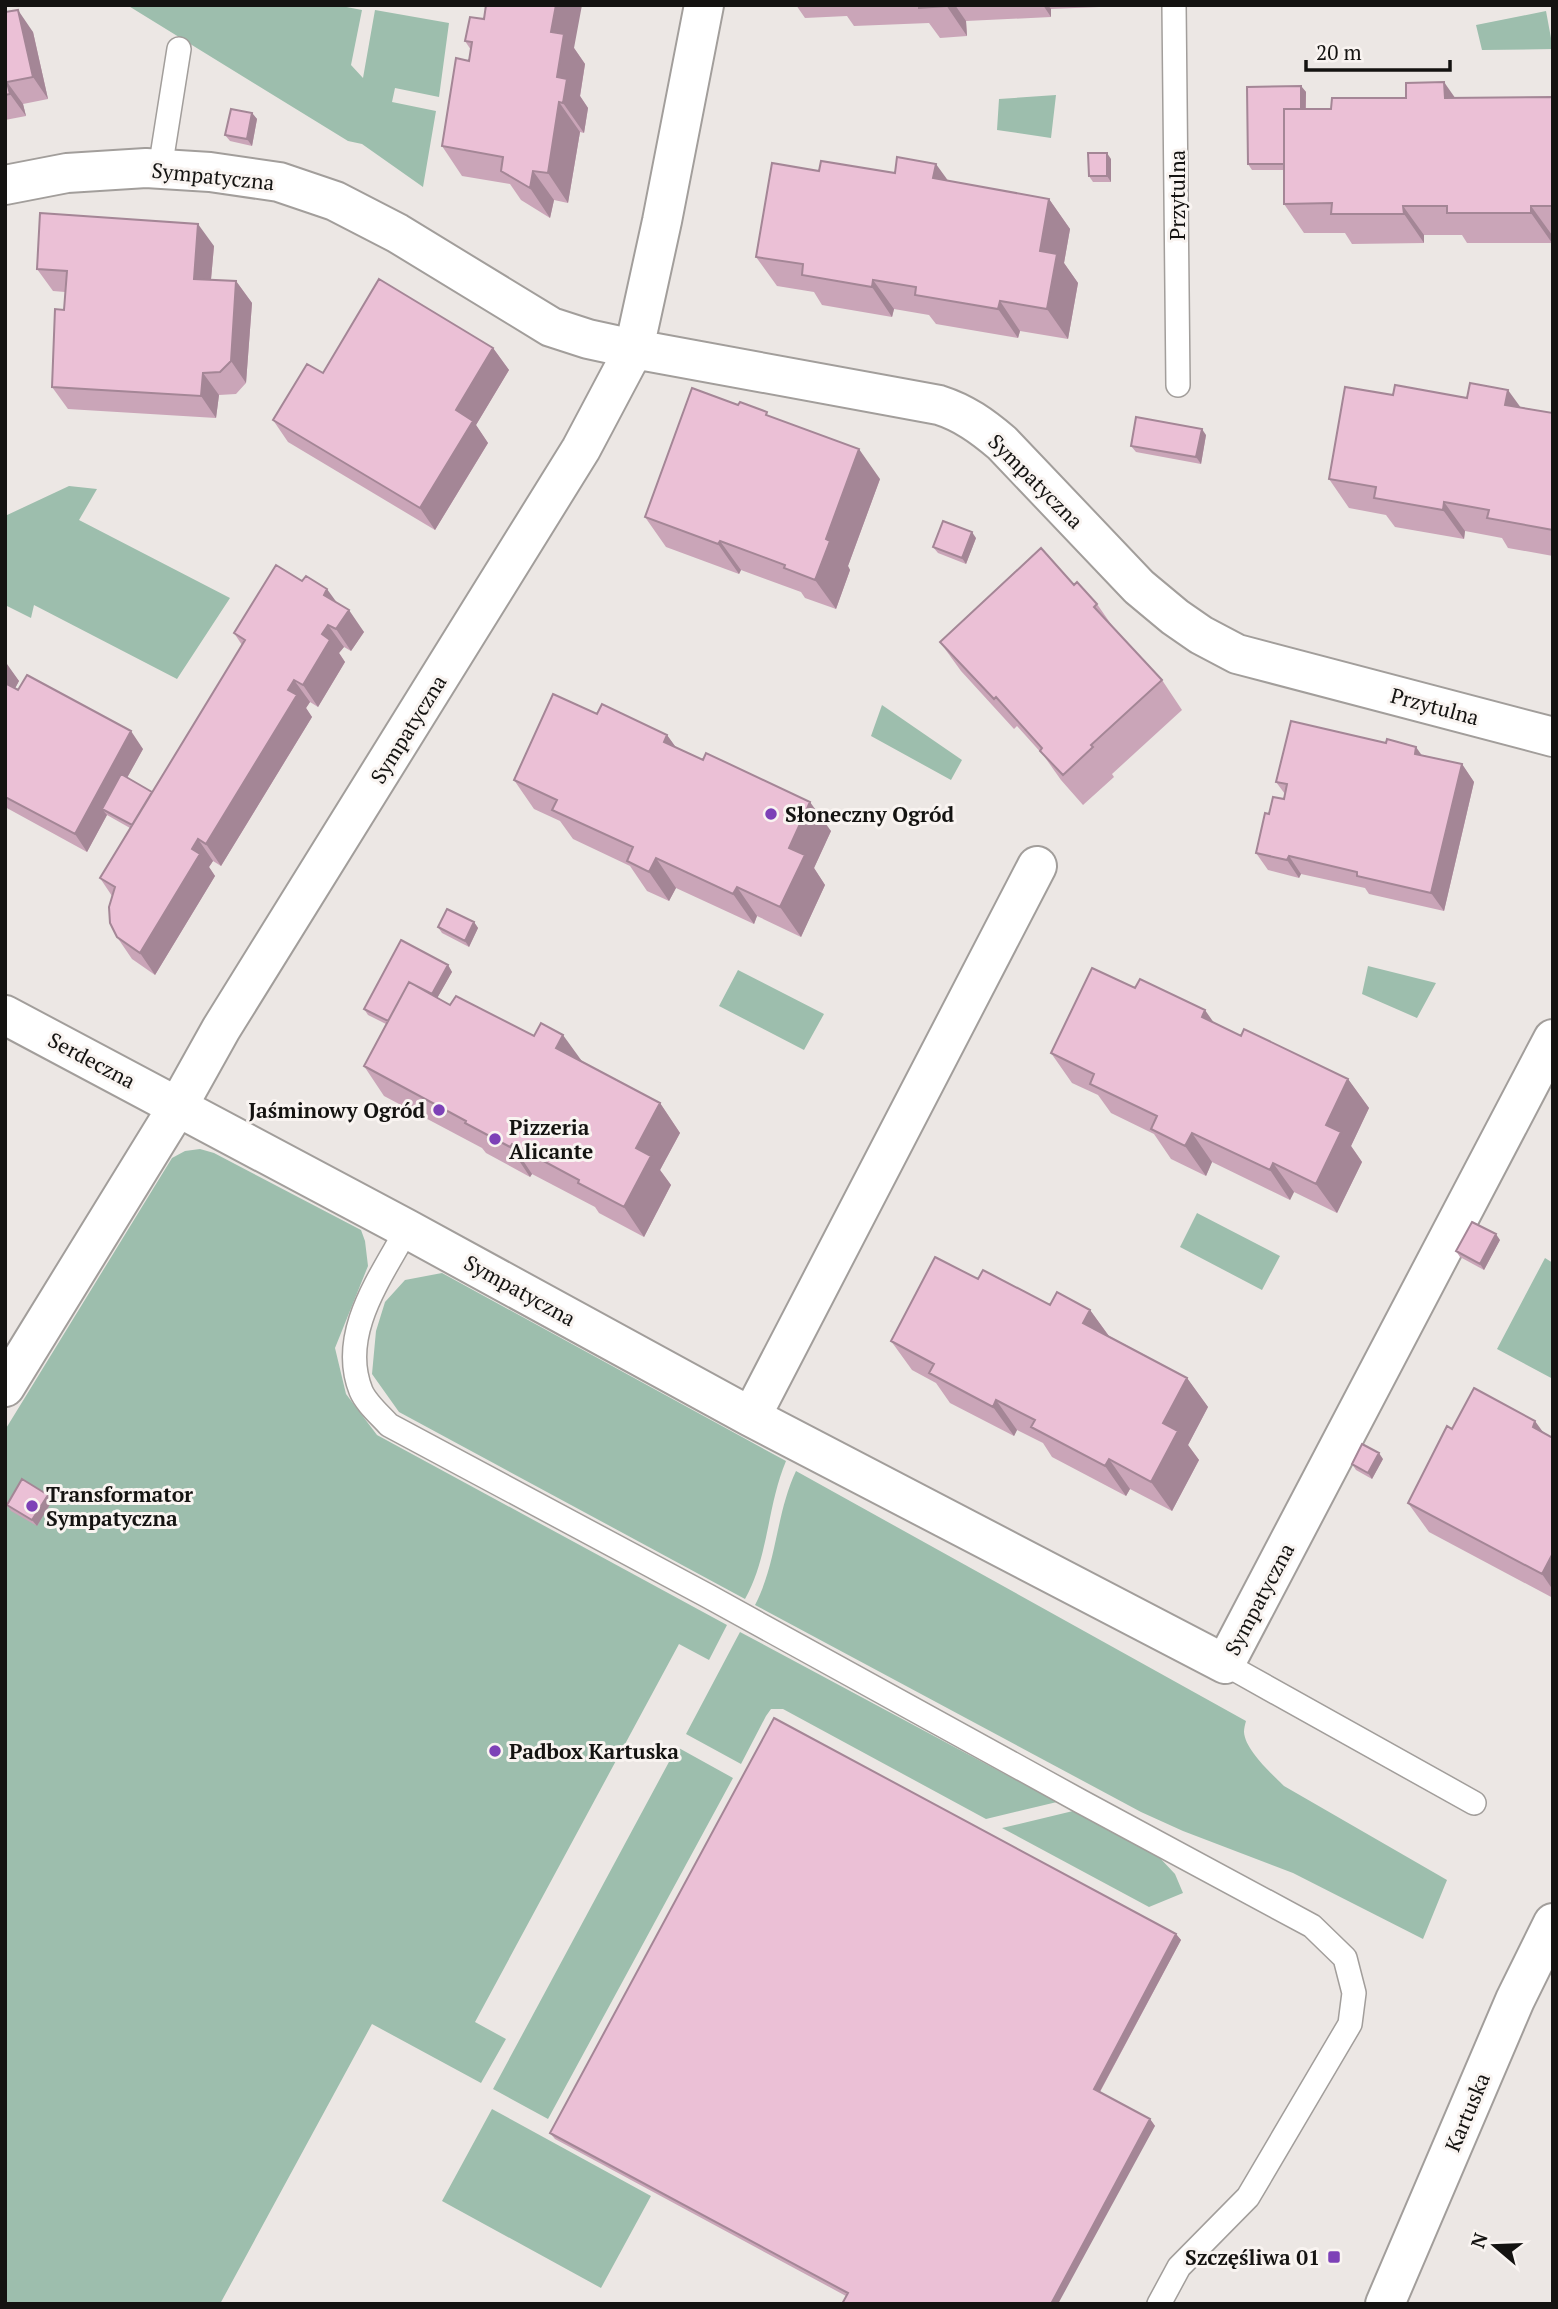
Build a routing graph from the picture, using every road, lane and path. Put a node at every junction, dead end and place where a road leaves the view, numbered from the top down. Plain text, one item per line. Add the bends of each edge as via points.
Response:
1 (704, 5) edge
2 (1174, 5) edge
3 (179, 49) dead end
4 (160, 169) junction
5 (5, 185) edge
6 (634, 349) junction
7 (1178, 385) dead end
8 (1237, 654) joint
9 (1553, 737) edge
10 (1037, 866) dead end
11 (5, 1015) edge
12 (1553, 1040) edge
13 (178, 1106) junction
14 (407, 1229) junction
15 (5, 1387) edge
16 (751, 1417) junction
17 (1225, 1664) junction
18 (1474, 1803) dead end
19 (1553, 1923) edge
20 (1159, 2304) edge
21 (1385, 2304) edge

1 - 6 street, Sympatyczna
2 - 7 lane, Przytulna
3 - 4 lane
4 - 5 street, Sympatyczna via 67,173
4 - 6 street, Sympatyczna via 279,182 335,201 397,233 551,327
6 - 8 street, Sympatyczna via 959,412 1002,443 1139,587 1201,635
6 - 13 street, Sympatyczna via 581,449 221,1029
8 - 9 street, Przytulna
10 - 16 street
11 - 13 street, Serdeczna
12 - 17 street, Sympatyczna
13 - 14 street, Sympatyczna
13 - 15 street, Sympatyczna
14 - 16 street, Sympatyczna
14 - 20 lane via 362,1313 354,1354 361,1392 389,1425 1312,1926 1345,1958 1353,1993 1350,2024 1248,2197 1179,2267
16 - 17 street, Sympatyczna
17 - 18 lane
19 - 21 street, Kartuska via 1515,2000

